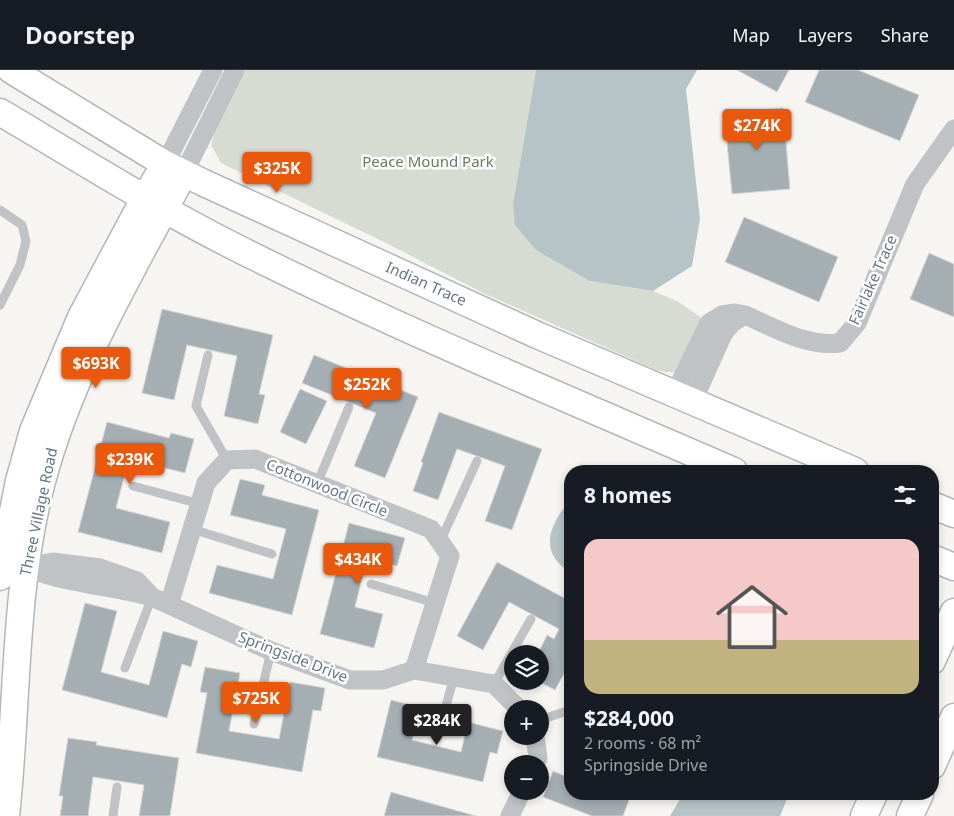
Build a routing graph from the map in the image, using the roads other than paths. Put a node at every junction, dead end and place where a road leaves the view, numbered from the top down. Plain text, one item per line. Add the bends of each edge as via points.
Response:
1 (10, 70) edge
2 (213, 70) edge
3 (235, 70) edge
4 (0, 112) edge
5 (954, 129) edge
6 (175, 168) junction
7 (154, 204) junction
8 (0, 210) edge
9 (0, 305) edge
10 (208, 355) dead end
11 (684, 397) junction
12 (349, 407) dead end
13 (228, 460) junction
14 (477, 461) dead end
15 (720, 465) edge
16 (841, 465) edge
17 (317, 484) junction
18 (133, 486) dead end
19 (200, 504) junction
20 (939, 508) edge
21 (954, 514) edge
22 (192, 529) junction
23 (440, 542) junction
24 (272, 554) dead end
25 (939, 561) edge
26 (954, 567) edge
27 (7, 568) edge
28 (371, 584) dead end
29 (152, 597) junction
30 (436, 602) junction
31 (169, 605) junction
32 (954, 612) edge
33 (531, 619) dead end
34 (939, 645) edge
35 (271, 651) junction
36 (125, 668) dead end
37 (414, 670) junction
38 (454, 677) junction
39 (494, 684) junction
40 (510, 700) edge
41 (564, 712) edge
42 (549, 717) edge
43 (954, 717) edge
44 (254, 724) dead end
45 (437, 738) dead end
46 (939, 750) edge
47 (117, 786) dead end
48 (519, 800) edge
49 (871, 800) edge
50 (917, 800) edge
51 (515, 814) edge
52 (6, 816) edge
53 (113, 816) edge
54 (864, 816) edge
55 (910, 816) edge

1 - 6 main road, Indian Trace
2 - 6 street, Three Village Road
3 - 6 street, Three Village Road
4 - 7 main road
5 - 11 street, Fairlake Trace via 915,184 857,323 840,343 802,340 745,315 732,322 723,334
6 - 7 main road, Three Village Road
6 - 11 main road, Indian Trace via 537,335
7 - 15 main road via 240,249 485,364
7 - 27 main road, Three Village Road via 74,387 41,486
8 - 9 lane via 22,226 26,241 20,265
10 - 13 lane via 196,406
11 - 16 main road, Indian Trace
12 - 17 lane
13 - 17 street, Cottonwood Circle via 255,459
13 - 19 street via 206,484
14 - 23 lane
17 - 23 street, Cottonwood Circle via 431,529
18 - 19 lane
19 - 22 street
20 - 21 main road
22 - 24 lane
22 - 31 street
23 - 30 street, Cottonwood Circle via 450,556
25 - 26 main road
27 - 29 street, Springside Drive via 53,562 100,568 137,581
27 - 52 main road, Three Village Road via 18,640
28 - 30 lane
29 - 31 street, Springside Drive
29 - 36 lane
30 - 37 street, Cottonwood Circle
31 - 35 street, Springside Drive
32 - 34 main road
33 - 39 lane
35 - 37 street, Springside Drive via 350,680 383,680
35 - 44 lane
37 - 38 street, Springside Drive
38 - 39 street, Springside Drive
38 - 45 lane
39 - 40 street
41 - 42 lane
43 - 46 main road
47 - 53 lane
48 - 51 street
49 - 54 main road
50 - 55 main road

